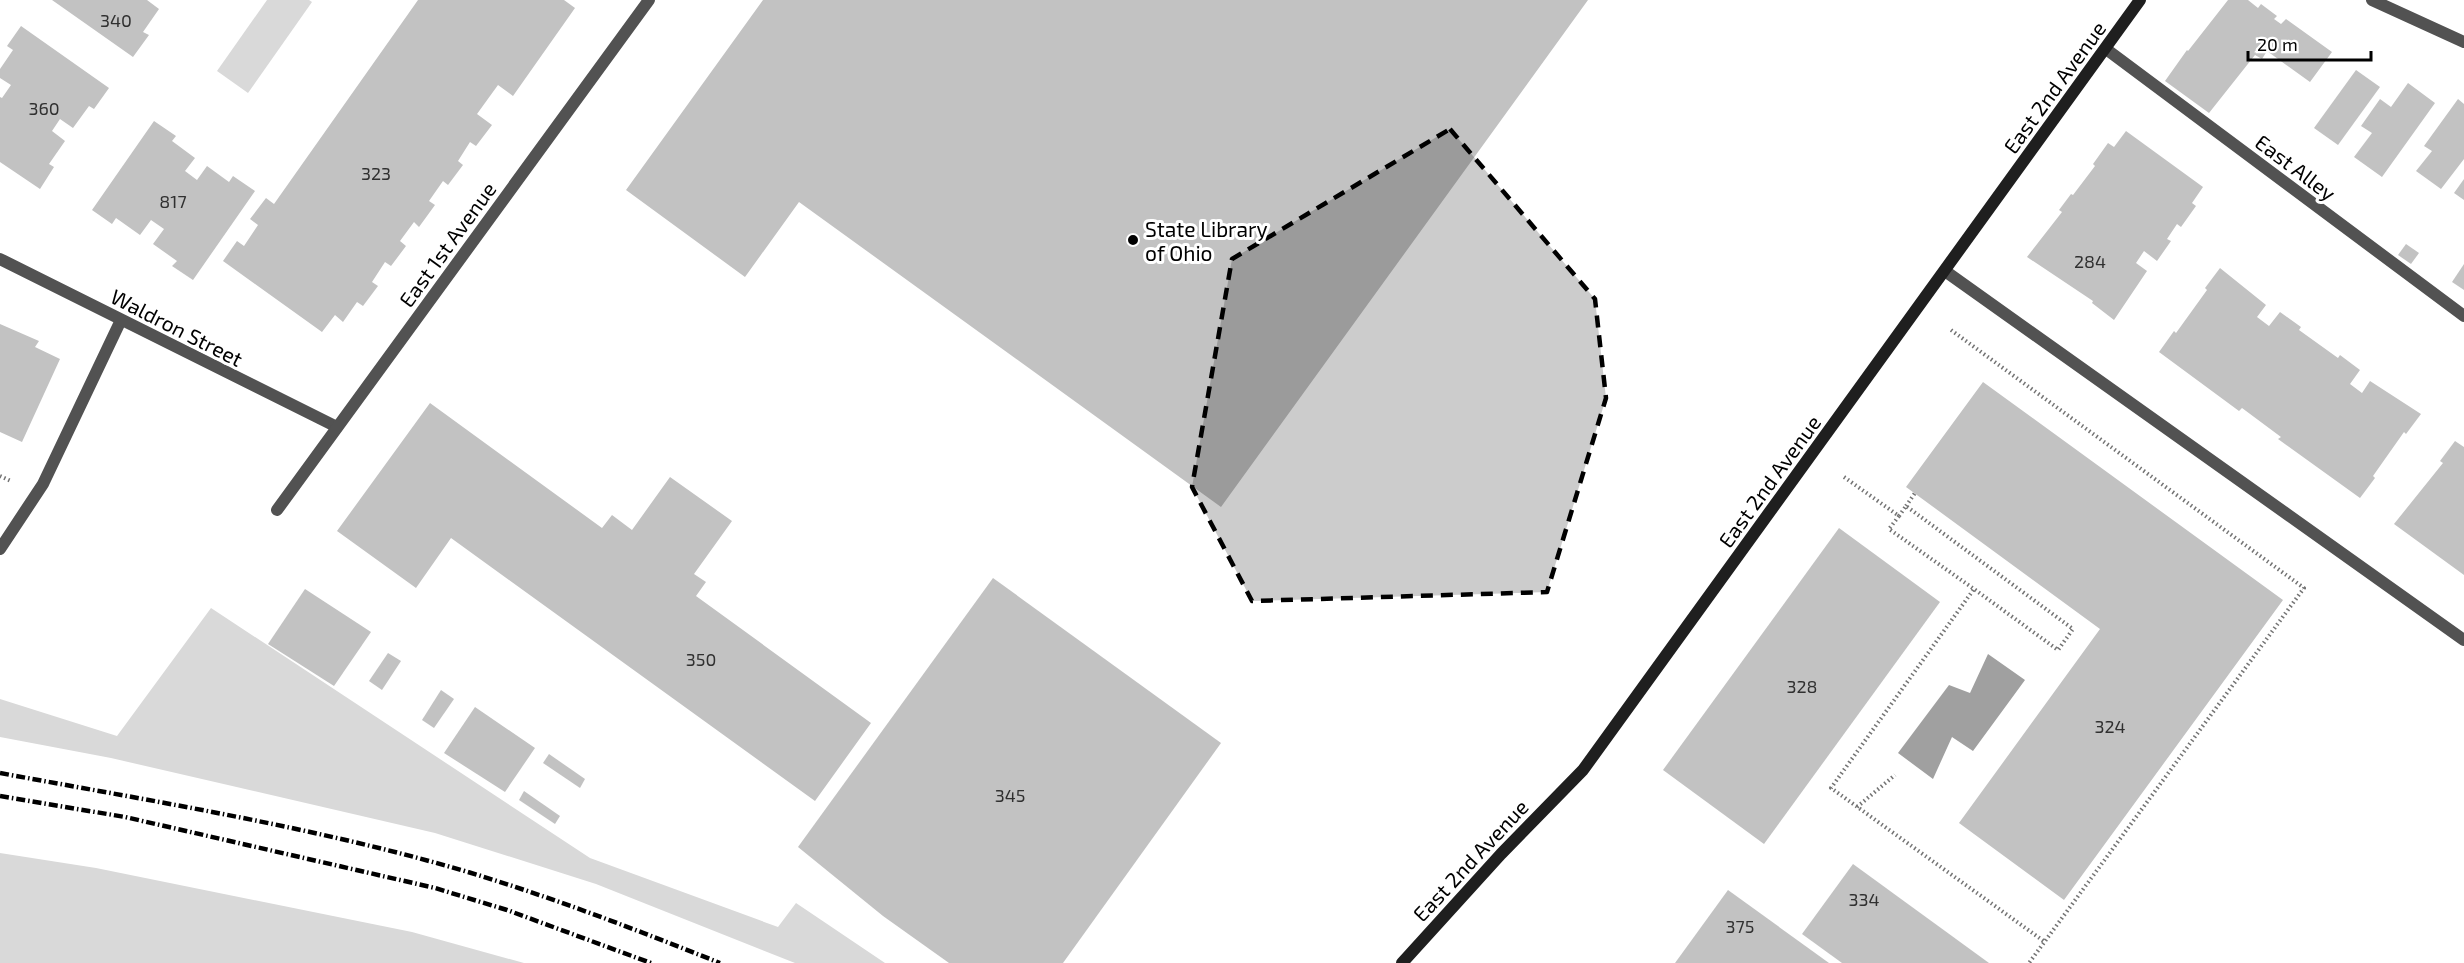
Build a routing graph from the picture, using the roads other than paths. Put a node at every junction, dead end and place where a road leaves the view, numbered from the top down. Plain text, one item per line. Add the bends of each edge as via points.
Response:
1 (649, 0) edge
2 (2140, 0) edge
3 (2372, 0) edge
4 (2464, 42) edge
5 (2106, 49) junction
6 (0, 260) edge
7 (1945, 271) junction
8 (2464, 316) edge
9 (121, 320) junction
10 (337, 427) junction
11 (277, 510) dead end
12 (0, 549) edge
13 (2464, 640) edge
14 (1402, 963) edge

1 - 10 street, East 1st Avenue
2 - 5 street, East 2nd Avenue
3 - 4 street
5 - 7 street, East 2nd Avenue
5 - 8 street, East Alley
6 - 9 street, Waldron Street
7 - 13 street
7 - 14 street, East 2nd Avenue via 1583,770
9 - 10 street, Waldron Street
9 - 12 street via 43,484
10 - 11 street, East 1st Avenue

